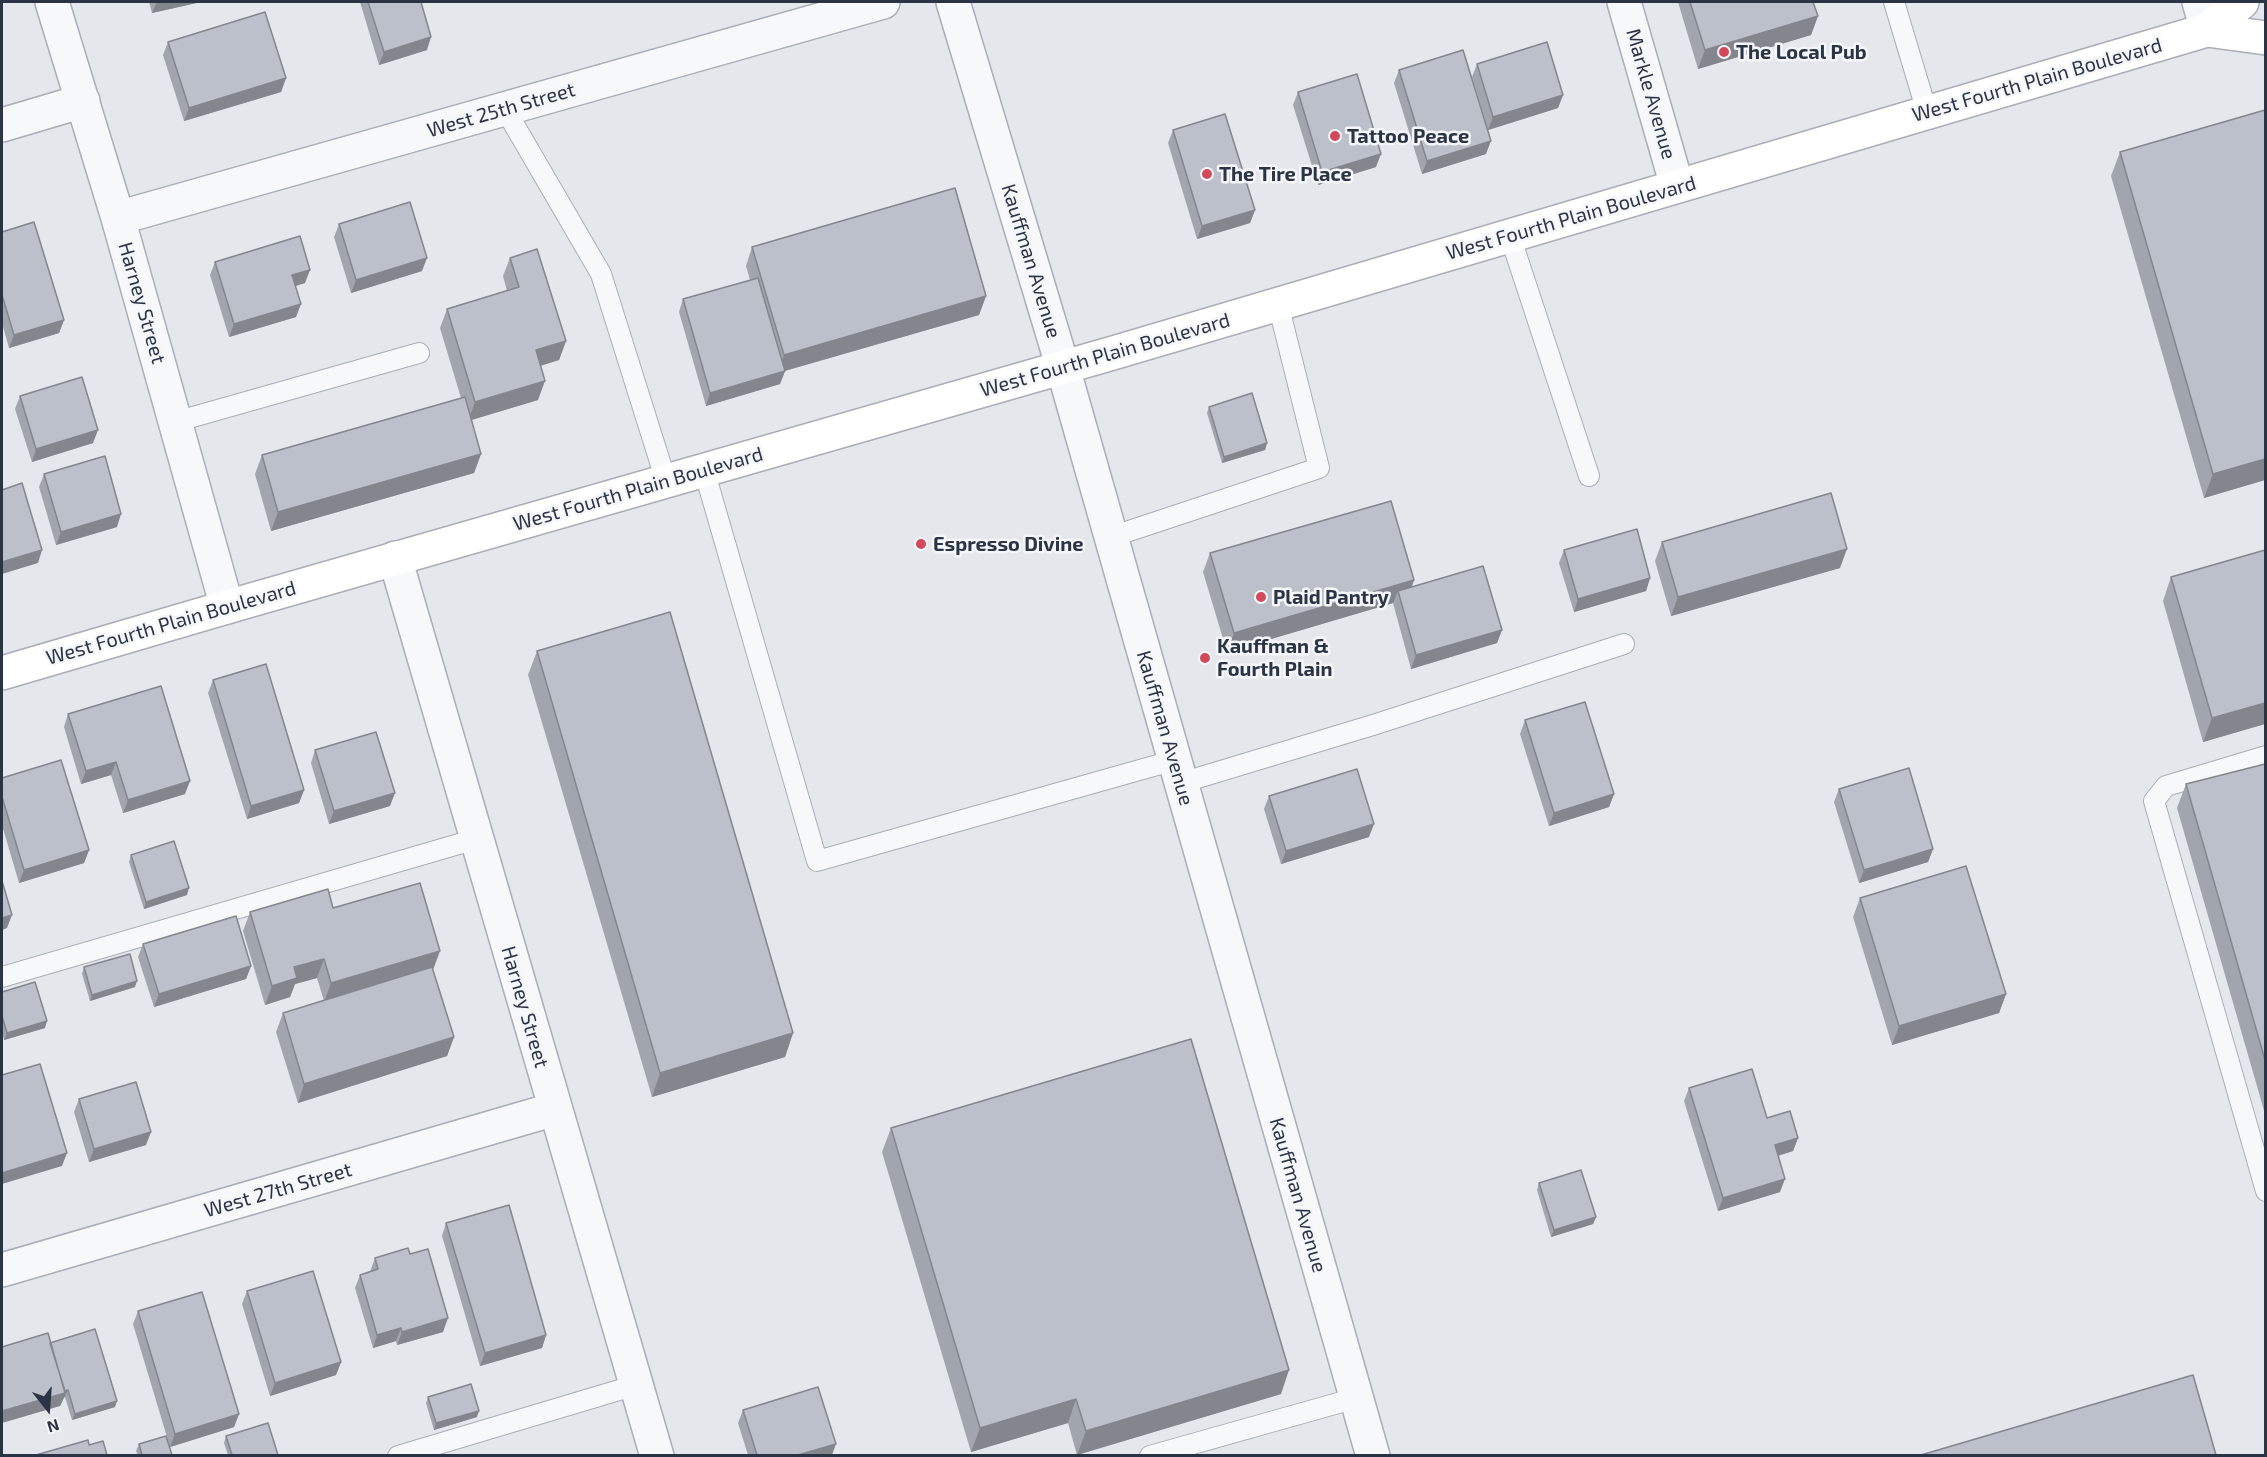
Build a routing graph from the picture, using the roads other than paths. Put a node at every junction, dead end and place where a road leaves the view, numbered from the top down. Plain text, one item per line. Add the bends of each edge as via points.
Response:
1 (52, 2) edge
2 (883, 2) edge
3 (953, 2) edge
4 (1624, 2) edge
5 (1894, 2) edge
6 (2242, 2) edge
7 (2203, 16) edge
8 (2265, 38) edge
9 (83, 101) junction
10 (505, 109) junction
11 (1927, 112) junction
12 (2, 125) edge
13 (1677, 186) junction
14 (118, 218) junction
15 (1510, 236) junction
16 (1278, 304) junction
17 (419, 353) dead end
18 (1063, 368) junction
19 (175, 422) junction
20 (704, 470) junction
21 (1589, 476) dead end
22 (666, 481) junction
23 (1111, 537) junction
24 (395, 558) junction
25 (226, 607) junction
26 (1624, 644) dead end
27 (2, 673) edge
28 (2265, 756) edge
29 (1178, 771) junction
30 (476, 839) junction
31 (2, 977) edge
32 (555, 1109) junction
33 (2265, 1191) edge
34 (2, 1270) edge
35 (636, 1385) junction
36 (1356, 1398) junction
37 (398, 1455) edge
38 (657, 1455) edge
39 (1150, 1455) edge
40 (1373, 1455) edge

1 - 9 street, Harney Street
2 - 10 street, West 25th Street
3 - 18 street, Kauffman Avenue
4 - 13 street, Markle Avenue
5 - 11 lane
6 - 7 main road, West Fourth Plain Boulevard
7 - 8 main road, West Fourth Plain Boulevard
7 - 11 main road, West Fourth Plain Boulevard
9 - 12 street
9 - 14 street, Harney Street
10 - 14 street, West 25th Street
10 - 22 lane via 601,274
11 - 13 main road, West Fourth Plain Boulevard
13 - 15 main road, West Fourth Plain Boulevard
14 - 19 street, Harney Street
15 - 16 main road, West Fourth Plain Boulevard
15 - 21 lane
16 - 18 main road, West Fourth Plain Boulevard
16 - 23 lane via 1319,468
17 - 19 lane
18 - 20 main road, West Fourth Plain Boulevard
18 - 23 street, Kauffman Avenue
19 - 25 street, Harney Street
20 - 22 main road, West Fourth Plain Boulevard
20 - 29 lane via 817,861
22 - 24 main road, West Fourth Plain Boulevard
23 - 29 street, Kauffman Avenue
24 - 25 main road, West Fourth Plain Boulevard
24 - 30 street, Harney Street
25 - 27 main road, West Fourth Plain Boulevard
26 - 29 lane via 1373,725
28 - 33 lane via 2166,786 2154,801
29 - 36 street, Kauffman Avenue
30 - 31 lane
30 - 32 street, Harney Street
32 - 34 street, West 27th Street
32 - 35 street, Harney Street
35 - 37 lane
35 - 38 street, Harney Street
36 - 39 lane
36 - 40 street, Kauffman Avenue

